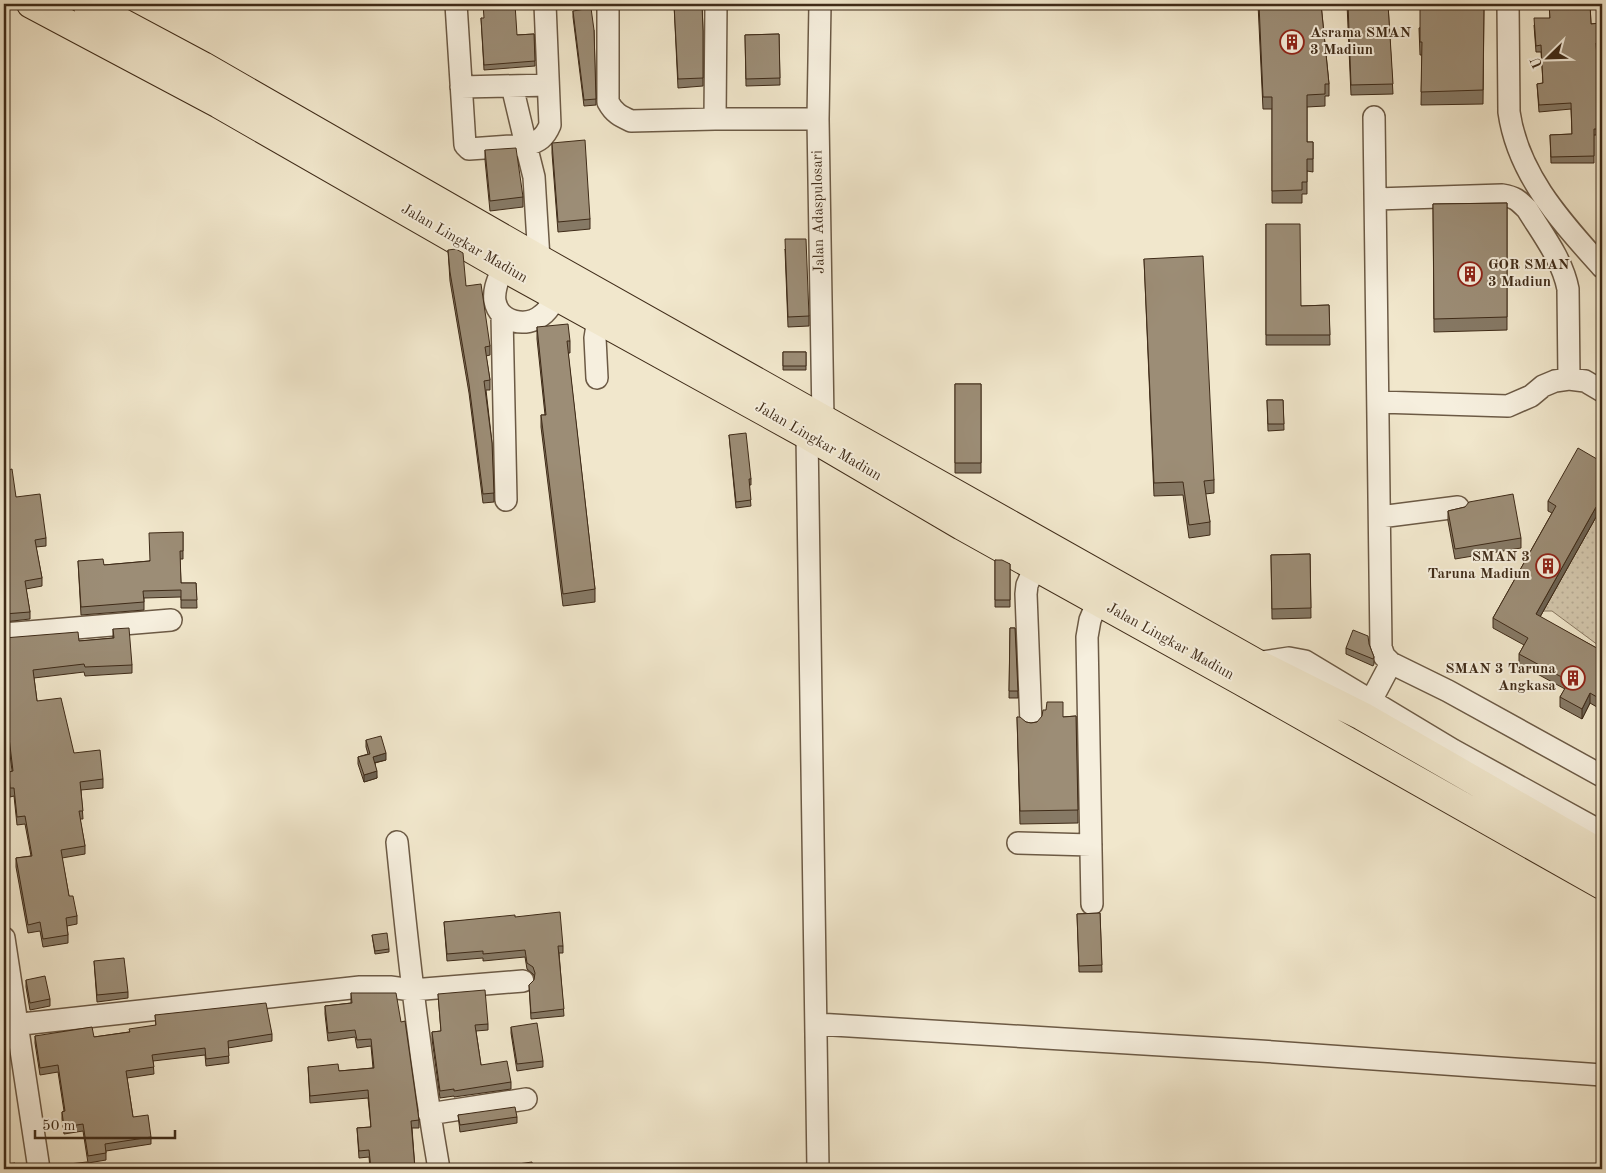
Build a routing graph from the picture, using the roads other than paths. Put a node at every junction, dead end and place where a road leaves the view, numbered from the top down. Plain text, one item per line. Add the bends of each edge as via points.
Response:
1 (31, 4) edge
2 (87, 4) edge
3 (456, 4) edge
4 (545, 4) edge
5 (608, 4) edge
6 (716, 4) edge
7 (820, 4) edge
8 (1508, 4) edge
9 (134, 44) junction
10 (548, 85) junction
11 (512, 86) junction
12 (461, 87) junction
13 (1374, 117) dead end
14 (715, 118) junction
15 (818, 119) junction
16 (526, 145) junction
17 (1376, 199) junction
18 (540, 259) junction
19 (503, 267) junction
20 (1602, 267) edge
21 (557, 296) junction
22 (502, 316) junction
23 (598, 319) junction
24 (597, 378) dead end
25 (1569, 379) junction
26 (1602, 391) edge
27 (1379, 402) junction
28 (815, 427) junction
29 (506, 500) dead end
30 (1458, 507) edge
31 (1380, 517) junction
32 (1035, 566) junction
33 (1098, 601) junction
34 (171, 620) dead end
35 (4, 634) edge
36 (1391, 663) junction
37 (1366, 709) junction
38 (1031, 724) edge
39 (1602, 776) edge
40 (1510, 816) junction
41 (1602, 832) edge
42 (397, 842) dead end
43 (1018, 843) dead end
44 (1091, 845) junction
45 (1602, 854) edge
46 (1602, 885) edge
47 (1092, 904) dead end
48 (4, 938) edge
49 (523, 982) dead end
50 (412, 990) junction
51 (817, 1024) junction
52 (10, 1025) edge
53 (1602, 1075) edge
54 (526, 1099) dead end
55 (429, 1114) junction
56 (39, 1169) edge
57 (439, 1169) edge
58 (818, 1169) edge

1 - 9 main road, Jalan Lingkar Madiun
2 - 9 main road, Jalan Lingkar Madiun
3 - 12 street
4 - 10 street
5 - 14 street via 608,102 612,110 631,121
6 - 14 street
7 - 15 street, Jalan Adaspulosari
8 - 20 street via 1509,112 1520,154 1555,214
9 - 18 main road, Jalan Lingkar Madiun via 203,66
9 - 19 main road, Jalan Lingkar Madiun via 218,104
10 - 11 street
10 - 16 street via 550,125 547,134
11 - 12 street
11 - 16 street
12 - 16 street via 466,148
13 - 17 street
14 - 15 street
15 - 28 street, Jalan Adaspulosari
16 - 18 street via 534,176
17 - 25 street via 1502,195 1520,202 1565,275
17 - 27 street
18 - 28 main road, Jalan Lingkar Madiun
19 - 21 main road, Jalan Lingkar Madiun
19 - 22 street via 495,287 495,300
21 - 22 street via 544,315 527,323
21 - 23 main road, Jalan Lingkar Madiun
22 - 29 street
23 - 24 street via 595,338
23 - 28 main road, Jalan Lingkar Madiun
25 - 26 street via 1585,381
25 - 27 street via 1542,386 1531,396 1508,406
27 - 31 street
28 - 32 main road, Jalan Lingkar Madiun via 962,526
28 - 37 main road, Jalan Lingkar Madiun via 1256,663
28 - 51 street, Jalan Adaspulosari
30 - 31 street
31 - 36 street via 1381,647
32 - 33 main road, Jalan Lingkar Madiun
32 - 38 street via 1026,594
33 - 40 main road, Jalan Lingkar Madiun
33 - 44 street via 1087,638
34 - 35 street
36 - 37 street
36 - 39 street
37 - 40 main road, Jalan Lingkar Madiun
37 - 41 street via 1453,750
40 - 45 main road, Jalan Lingkar Madiun
40 - 46 main road, Jalan Lingkar Madiun
42 - 50 street
43 - 44 street
44 - 47 street
48 - 52 street
49 - 50 street
50 - 52 street via 360,987
50 - 55 street
51 - 53 street
51 - 58 street, Jalan Adaspulosari
52 - 56 street
54 - 55 street
55 - 57 street

